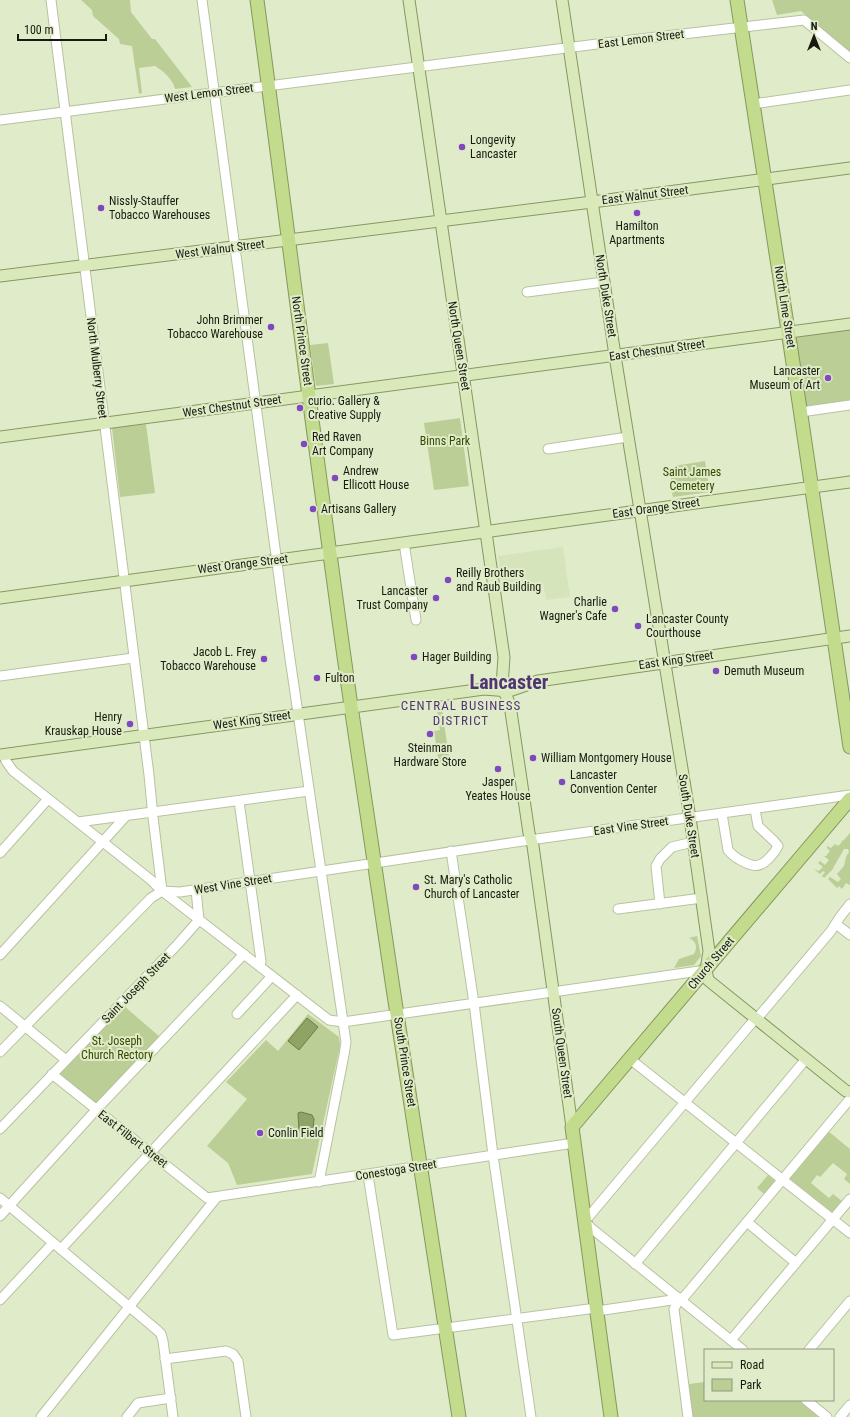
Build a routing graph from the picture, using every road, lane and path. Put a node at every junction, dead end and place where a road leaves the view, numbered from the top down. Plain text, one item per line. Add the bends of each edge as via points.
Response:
1 (51, 0) edge
2 (202, 0) edge
3 (257, 0) edge
4 (409, 0) edge
5 (562, 0) edge
6 (737, 0) edge
7 (741, 27) junction
8 (569, 48) junction
9 (850, 58) edge
10 (418, 67) junction
11 (268, 86) junction
12 (850, 90) edge
13 (215, 92) junction
14 (753, 104) junction
15 (65, 112) junction
16 (0, 120) edge
17 (850, 168) edge
18 (765, 180) junction
19 (592, 202) junction
20 (440, 221) junction
21 (288, 240) junction
22 (235, 247) junction
23 (84, 266) junction
24 (0, 276) edge
25 (604, 282) junction
26 (527, 292) dead end
27 (850, 324) edge
28 (788, 332) junction
29 (615, 355) junction
30 (463, 375) junction
31 (310, 396) junction
32 (256, 403) junction
33 (850, 405) edge
34 (801, 412) junction
35 (104, 423) junction
36 (0, 437) edge
37 (628, 437) junction
38 (548, 449) dead end
39 (850, 482) edge
40 (812, 487) junction
41 (640, 510) junction
42 (486, 531) junction
43 (404, 543) junction
44 (330, 553) junction
45 (276, 560) junction
46 (124, 581) junction
47 (0, 598) edge
48 (416, 620) dead end
49 (850, 636) edge
50 (833, 638) junction
51 (134, 658) junction
52 (664, 662) junction
53 (0, 676) edge
54 (503, 691) junction
55 (352, 706) junction
56 (298, 714) junction
57 (848, 716) edge
58 (144, 735) junction
59 (850, 747) edge
60 (2, 755) edge
61 (309, 791) junction
62 (850, 795) edge
63 (48, 798) junction
64 (850, 799) edge
65 (239, 801) junction
66 (755, 809) junction
67 (153, 812) junction
68 (722, 814) junction
69 (126, 816) junction
70 (690, 818) junction
71 (78, 822) junction
72 (531, 840) junction
73 (102, 842) junction
74 (693, 842) junction
75 (452, 851) junction
76 (0, 853) edge
77 (374, 863) junction
78 (321, 870) junction
79 (250, 881) junction
80 (196, 890) junction
81 (162, 891) junction
82 (702, 898) junction
83 (660, 904) junction
84 (850, 904) edge
85 (618, 909) dead end
86 (199, 920) junction
87 (836, 924) junction
88 (850, 935) edge
89 (244, 954) junction
90 (0, 955) edge
91 (260, 966) junction
92 (706, 970) junction
93 (272, 976) junction
94 (553, 991) junction
95 (297, 995) junction
96 (474, 1004) junction
97 (0, 1006) edge
98 (237, 1014) dead end
99 (397, 1014) junction
100 (758, 1017) junction
101 (343, 1022) junction
102 (24, 1026) junction
103 (0, 1052) edge
104 (630, 1059) junction
105 (806, 1059) junction
106 (66, 1060) junction
107 (52, 1074) junction
108 (850, 1087) edge
109 (850, 1092) edge
110 (850, 1099) edge
111 (685, 1102) junction
112 (96, 1110) junction
113 (572, 1128) junction
114 (0, 1129) edge
115 (736, 1142) junction
116 (574, 1143) junction
117 (152, 1153) junction
118 (493, 1155) junction
119 (421, 1167) junction
120 (368, 1175) junction
121 (783, 1180) junction
122 (319, 1182) junction
123 (217, 1197) junction
124 (0, 1198) edge
125 (850, 1199) edge
126 (9, 1206) junction
127 (0, 1216) edge
128 (833, 1219) junction
129 (585, 1221) junction
130 (747, 1222) junction
131 (850, 1233) edge
132 (53, 1243) junction
133 (61, 1249) junction
134 (796, 1263) junction
135 (635, 1264) junction
136 (679, 1299) junction
137 (0, 1300) edge
138 (850, 1301) edge
139 (130, 1306) junction
140 (596, 1309) junction
141 (516, 1318) junction
142 (445, 1328) junction
143 (731, 1340) junction
144 (742, 1349) edge
145 (810, 1349) edge
146 (165, 1359) junction
147 (171, 1398) junction
148 (807, 1401) edge
149 (850, 1405) edge
150 (41, 1417) edge
151 (127, 1417) edge
152 (173, 1417) edge
153 (246, 1417) edge
154 (459, 1417) edge
155 (531, 1417) edge
156 (611, 1417) edge
157 (688, 1417) edge
158 (827, 1417) edge
159 (840, 1417) edge

1 - 15 street, North Mulberry Street
2 - 13 street
3 - 11 highway, North Prince Street
4 - 10 main road, North Queen Street
5 - 8 main road, North Duke Street
6 - 7 highway, North Lime Street
7 - 8 street, East Lemon Street
7 - 9 street, East Lemon Street via 804,20
7 - 14 highway, North Lime Street
8 - 10 street, East Lemon Street
8 - 19 main road, North Duke Street
10 - 11 street, West Lemon Street
10 - 20 main road, North Queen Street
11 - 13 street, West Lemon Street
11 - 21 highway, North Prince Street
12 - 14 street
13 - 15 street, West Lemon Street
13 - 22 street
14 - 18 highway, North Lime Street
15 - 16 street, West Lemon Street
15 - 23 street, North Mulberry Street
17 - 18 main road, East Walnut Street
18 - 19 main road, East Walnut Street
18 - 28 highway, North Lime Street
19 - 20 main road, East Walnut Street
19 - 25 main road, North Duke Street
20 - 21 main road, West Walnut Street
20 - 30 main road, North Queen Street
21 - 22 main road, West Walnut Street
21 - 31 highway, North Prince Street
22 - 23 main road, West Walnut Street
22 - 32 street
23 - 24 main road, West Walnut Street
23 - 35 street, North Mulberry Street
25 - 26 street
25 - 29 main road, North Duke Street
27 - 28 main road, East Chestnut Street
28 - 29 main road, East Chestnut Street
28 - 34 highway, North Lime Street
29 - 30 main road, East Chestnut Street
29 - 37 main road, North Duke Street
30 - 31 main road, West Chestnut Street
30 - 42 main road, North Queen Street
31 - 32 main road, West Chestnut Street
31 - 44 highway, North Prince Street
32 - 35 main road, West Chestnut Street
32 - 45 street
33 - 34 street
34 - 40 highway, North Lime Street
35 - 36 main road, West Chestnut Street
35 - 46 street, North Mulberry Street
37 - 38 street
37 - 41 main road, North Duke Street
39 - 40 main road, East Orange Street
40 - 41 main road, East Orange Street
40 - 50 highway, North Lime Street
41 - 42 main road, East Orange Street
41 - 52 main road, North Duke Street
42 - 43 main road, West Orange Street
42 - 54 main road, North Queen Street via 504,657
43 - 44 main road, West Orange Street
43 - 48 street
44 - 45 main road, West Orange Street
44 - 55 highway, North Prince Street
45 - 46 main road, West Orange Street
45 - 56 street
46 - 47 main road, West Orange Street
46 - 51 street, North Mulberry Street
49 - 50 main road, East King Street
50 - 52 main road, East King Street
50 - 57 highway, North Lime Street
51 - 53 street
51 - 58 street, North Mulberry Street
52 - 54 main road, East King Street via 538,681
52 - 70 main road, South Duke Street
54 - 55 main road, West King Street via 484,688
54 - 72 main road, South Queen Street via 510,706
55 - 56 main road, West King Street
55 - 77 highway, South Prince Street
56 - 58 main road, West King Street
56 - 61 street
57 - 59 highway, North Lime Street
58 - 60 main road, West King Street
58 - 67 street, North Mulberry Street
60 - 63 street via 11,769
61 - 65 street
61 - 78 street
62 - 66 street, East Vine Street
63 - 71 street
63 - 76 street
64 - 92 highway, Church Street
65 - 67 street
65 - 79 street
66 - 68 street, East Vine Street
66 - 68 street via 758,826 778,846 764,864 757,866 747,864 728,850
67 - 69 street
67 - 81 street, North Mulberry Street
68 - 70 street, East Vine Street
69 - 71 street
69 - 73 street
70 - 72 street, East Vine Street
70 - 74 main road, South Duke Street
71 - 73 street
72 - 75 street, West Vine Street
72 - 94 main road, South Queen Street
73 - 81 street
73 - 90 street
74 - 82 main road, South Duke Street
74 - 83 street via 672,847 656,866
75 - 77 street, West Vine Street
75 - 96 street
77 - 78 street, West Vine Street
77 - 99 highway, South Prince Street
78 - 79 street, West Vine Street
78 - 101 street
79 - 80 street, West Vine Street
79 - 91 street
80 - 81 street, West Vine Street
80 - 86 street
81 - 86 street
81 - 102 street via 126,922
82 - 83 street
82 - 92 main road, South Duke Street via 709,951
83 - 85 street
84 - 87 street
86 - 89 street
86 - 106 street, Saint Joseph Street
87 - 88 street
87 - 100 street
89 - 91 street
89 - 112 street
91 - 93 street
92 - 94 street
92 - 100 main road
92 - 104 highway, Church Street
93 - 95 street
93 - 98 street
94 - 96 street
94 - 113 main road, South Queen Street
95 - 101 street via 329,1020
95 - 117 street
96 - 99 street
96 - 118 street
97 - 102 street
99 - 101 street
99 - 119 highway, South Prince Street
100 - 105 main road
100 - 108 main road
100 - 111 street
101 - 122 street via 346,1048
102 - 103 street
102 - 106 street
104 - 111 street
104 - 113 highway, Church Street
105 - 109 main road
105 - 115 street
106 - 107 street, Saint Joseph Street
107 - 112 street, East Filbert Street
107 - 114 street, Saint Joseph Street
110 - 121 street
111 - 115 street
111 - 129 street
112 - 117 street, East Filbert Street
112 - 126 street
113 - 116 highway, South Queen Street
115 - 121 street
115 - 135 street
116 - 118 street, Conestoga Street
116 - 129 highway, South Queen Street
117 - 123 street, East Filbert Street via 207,1198
117 - 133 street
118 - 119 street, Conestoga Street
118 - 141 street
119 - 120 street, Conestoga Street
119 - 142 highway, South Prince Street
120 - 122 street, Conestoga Street
120 - 142 street via 393,1335
121 - 128 street
121 - 130 street
122 - 123 street, Conestoga Street
123 - 139 street
124 - 126 street
125 - 128 street
126 - 127 street
126 - 132 street
128 - 131 street
128 - 134 street
129 - 135 street
129 - 140 highway, South Queen Street
130 - 134 street
130 - 136 street via 684,1297
132 - 133 street
132 - 137 street
133 - 139 street
134 - 143 street
135 - 136 street
136 - 140 street
136 - 143 street
136 - 157 street via 674,1310
138 - 145 street
139 - 146 street via 161,1334
139 - 150 street
140 - 141 street
140 - 156 highway, South Queen Street
141 - 142 street
141 - 155 street
142 - 154 highway, South Prince Street
143 - 144 street
146 - 147 street
146 - 153 street via 221,1352 233,1354 238,1361
147 - 151 street via 138,1404
147 - 152 street
148 - 158 street
149 - 159 street

